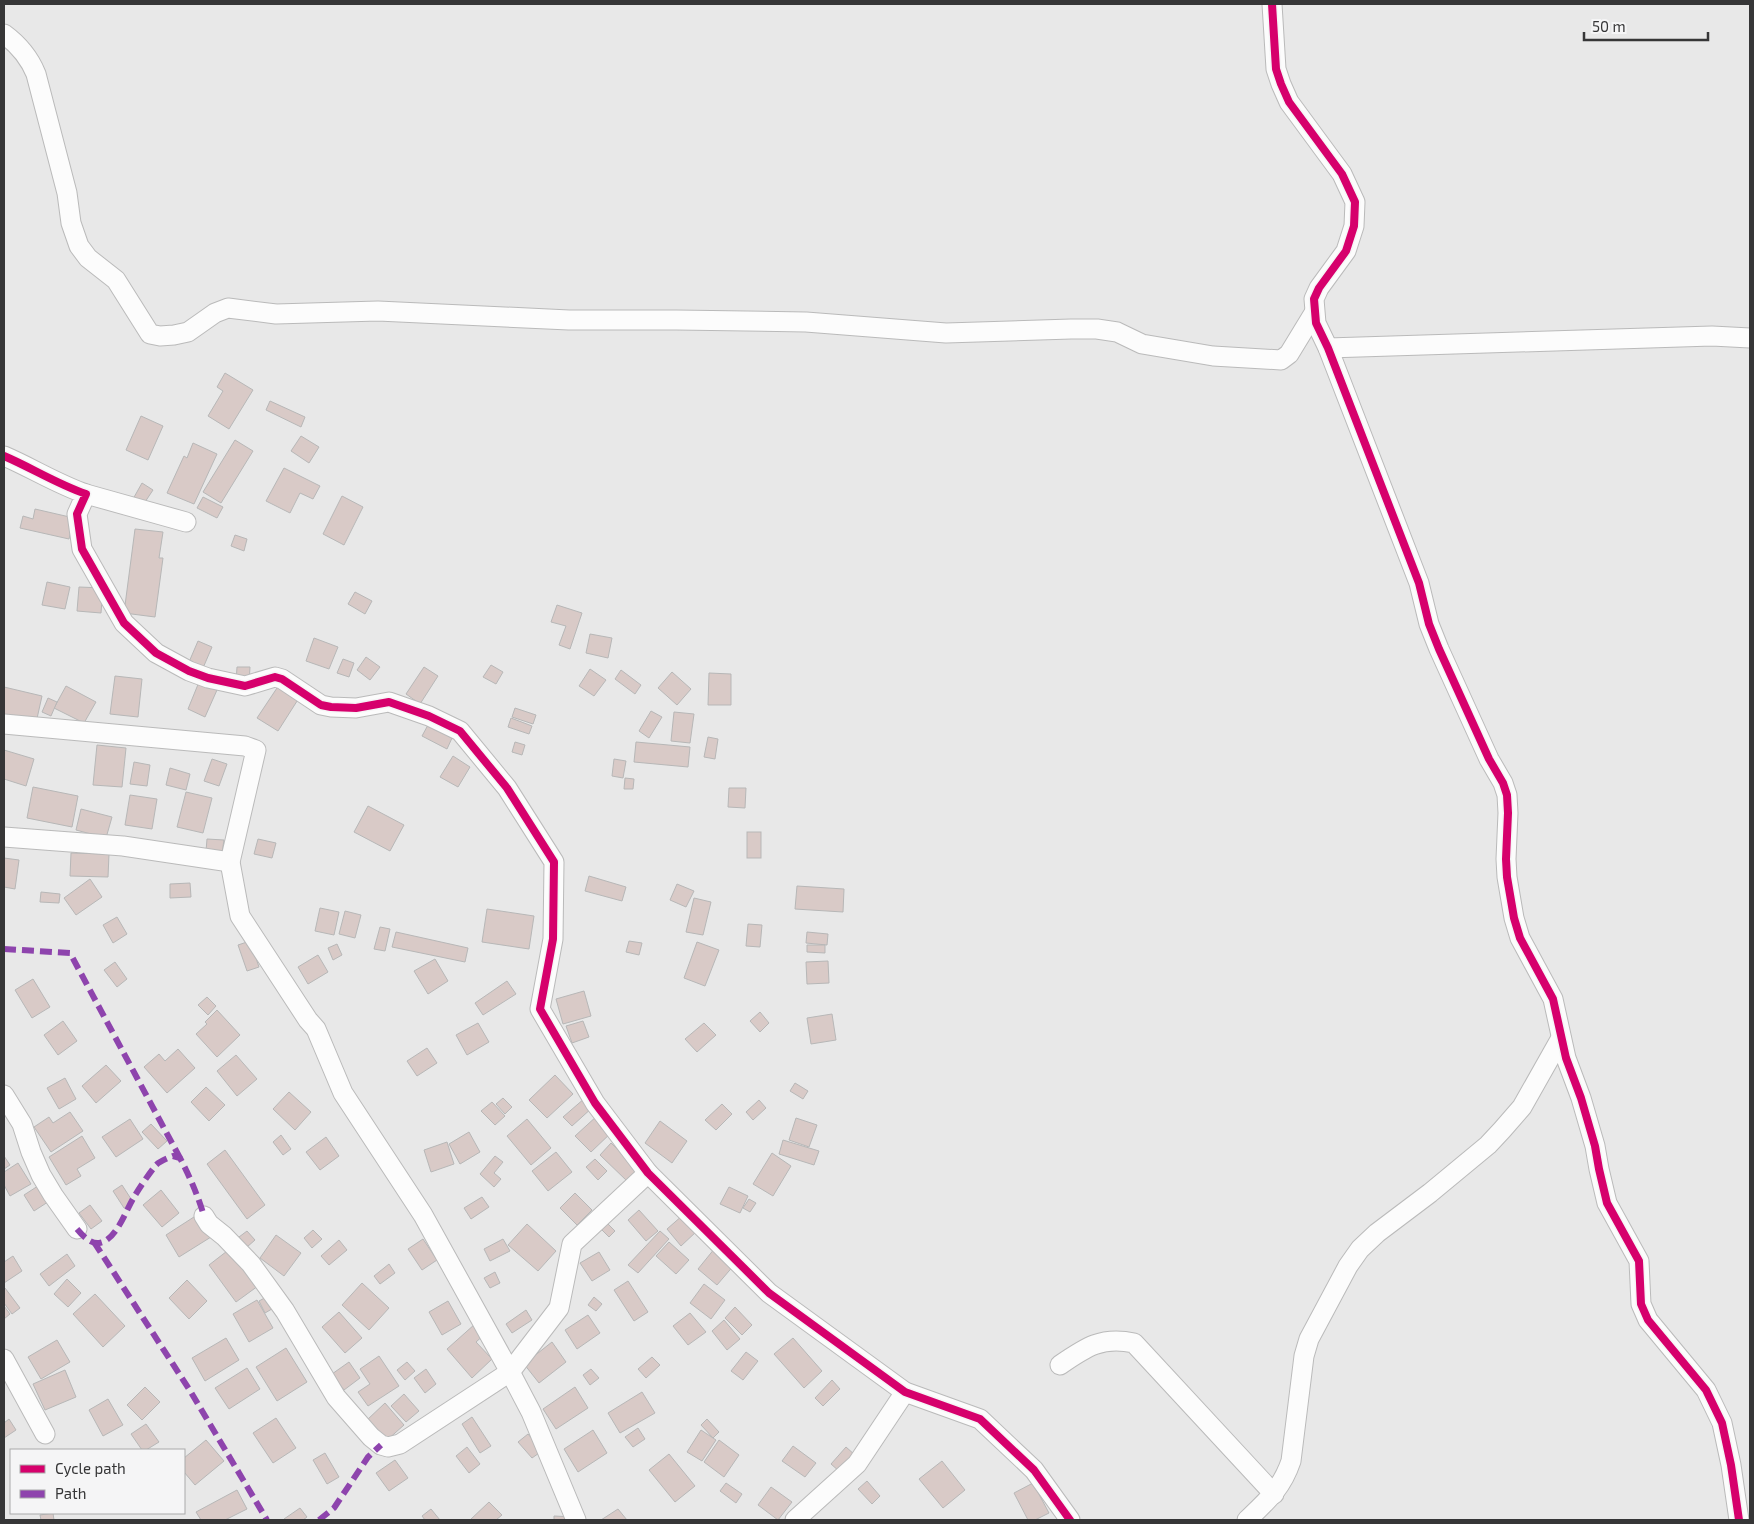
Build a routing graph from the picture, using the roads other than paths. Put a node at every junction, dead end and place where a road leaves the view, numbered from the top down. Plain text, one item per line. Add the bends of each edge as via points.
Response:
1 (1272, 4) edge
2 (4, 34) edge
3 (1314, 313) junction
4 (1750, 338) edge
5 (1328, 348) junction
6 (4, 456) edge
7 (86, 494) junction
8 (186, 522) dead end
9 (4, 724) edge
10 (4, 837) edge
11 (230, 862) junction
12 (1561, 1038) junction
13 (4, 1095) edge
14 (648, 1173) junction
15 (204, 1216) dead end
16 (77, 1229) dead end
17 (4, 1359) edge
18 (1060, 1365) dead end
19 (510, 1372) junction
20 (906, 1392) junction
21 (45, 1434) dead end
22 (1274, 1494) junction
23 (576, 1520) edge
24 (795, 1520) edge
25 (1070, 1520) edge
26 (1247, 1520) edge
27 (1739, 1520) edge

1 - 3 street via 1276,69 1281,84 1289,102 1342,174 1355,202 1354,226 1346,251 1319,288 1314,299
2 - 3 street via 30,60 36,74 79,246 88,258 116,280 150,334 160,336 188,332 228,308 276,314 378,311 569,320 806,322 946,333 1097,329 1117,332 1142,344 1213,356 1281,360 1293,349
3 - 5 street
4 - 5 street via 1712,336
5 - 12 street via 1419,583 1439,649 1489,759 1504,783 1508,813 1507,877 1514,918 1520,938 1552,999
6 - 7 street via 54,482
7 - 8 street
7 - 14 street via 78,514 85,557 124,623 156,653 189,671 238,685 282,679 321,705 356,708 389,702 397,704 460,731 502,780 554,862 553,939 540,1009 595,1103
9 - 11 street via 245,746 256,750
10 - 11 street via 123,846
11 - 19 street via 240,916 316,1029 343,1093 423,1215
12 - 22 street via 1522,1108 1488,1145 1377,1233 1348,1266 1309,1339 1291,1461
12 - 27 street via 1582,1098 1607,1203 1639,1261 1641,1304 1648,1320 1706,1390 1722,1423
13 - 16 street via 22,1124 41,1175
14 - 19 street via 572,1244 559,1308
14 - 20 street via 769,1292
15 - 19 street via 250,1264 285,1311 336,1397 380,1445 400,1444
17 - 21 street
18 - 22 street via 1086,1347 1121,1340 1134,1343
19 - 23 street via 531,1412
20 - 24 street via 857,1464
20 - 25 street via 980,1419 1034,1470
22 - 26 street

